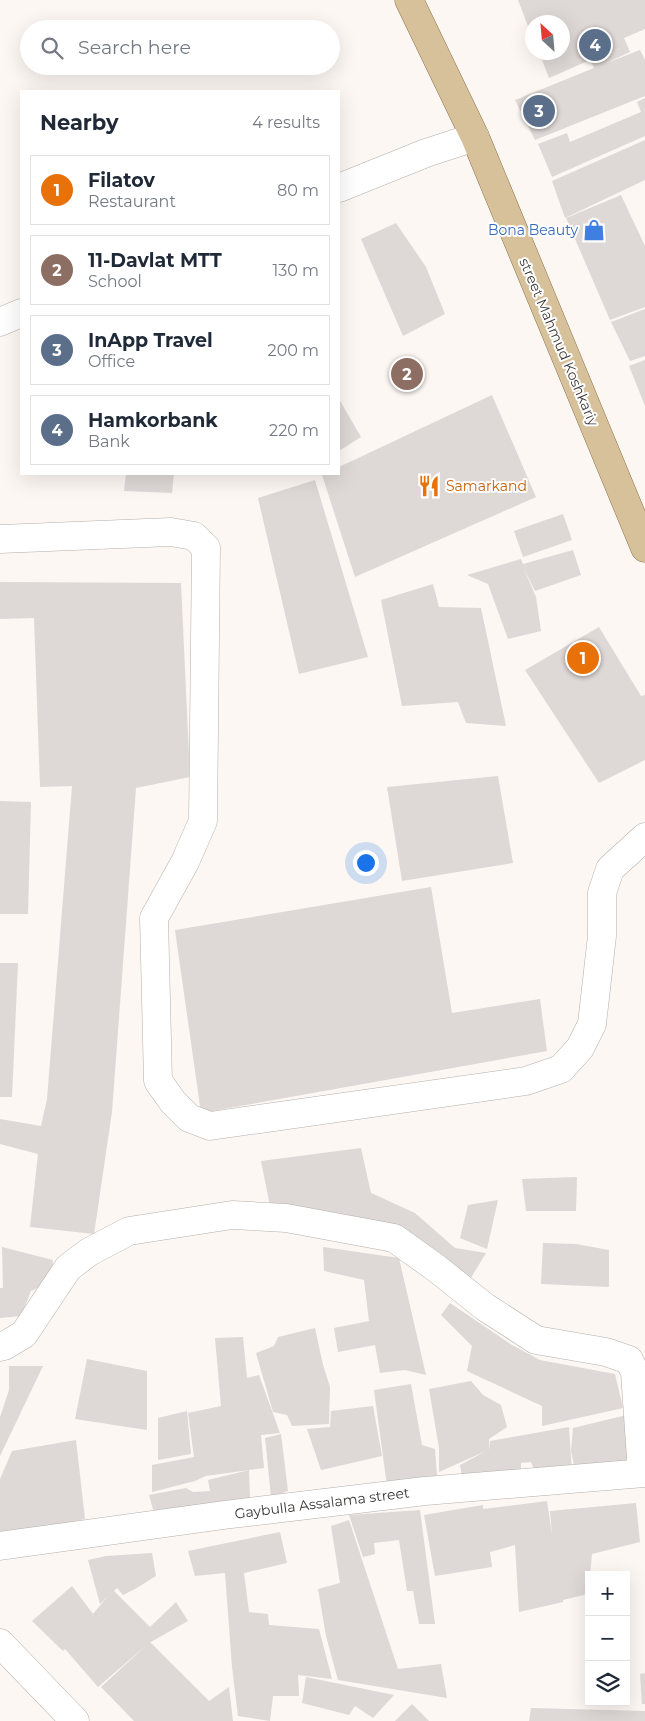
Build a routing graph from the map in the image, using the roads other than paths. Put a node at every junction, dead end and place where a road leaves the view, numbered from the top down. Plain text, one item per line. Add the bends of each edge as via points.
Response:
1 (409, 0) edge
2 (475, 138) junction
3 (340, 188) edge
4 (20, 314) edge
5 (0, 322) edge
6 (0, 539) edge
7 (645, 548) edge
8 (645, 837) edge
9 (0, 1347) edge
10 (644, 1473) edge
11 (0, 1546) edge
12 (0, 1643) edge
13 (0, 1669) edge
14 (51, 1721) edge
15 (75, 1721) edge

1 - 2 main road, street Mahmud Koshkariy
2 - 3 street via 426,153
2 - 7 main road, street Mahmud Koshkariy
4 - 5 street
6 - 8 street via 171,532 194,536 206,548 202,821 185,862 154,918 158,1081 189,1118 210,1126 526,1081 561,1069 580,1048 592,1024 602,936 602,893 610,869
9 - 10 street via 24,1334 68,1268 89,1252 129,1231 232,1215 286,1218 394,1238 485,1307 536,1340 606,1352 629,1360 635,1372
10 - 11 street, Gaybulla Assalama street via 425,1490
12 - 15 street
13 - 14 street

